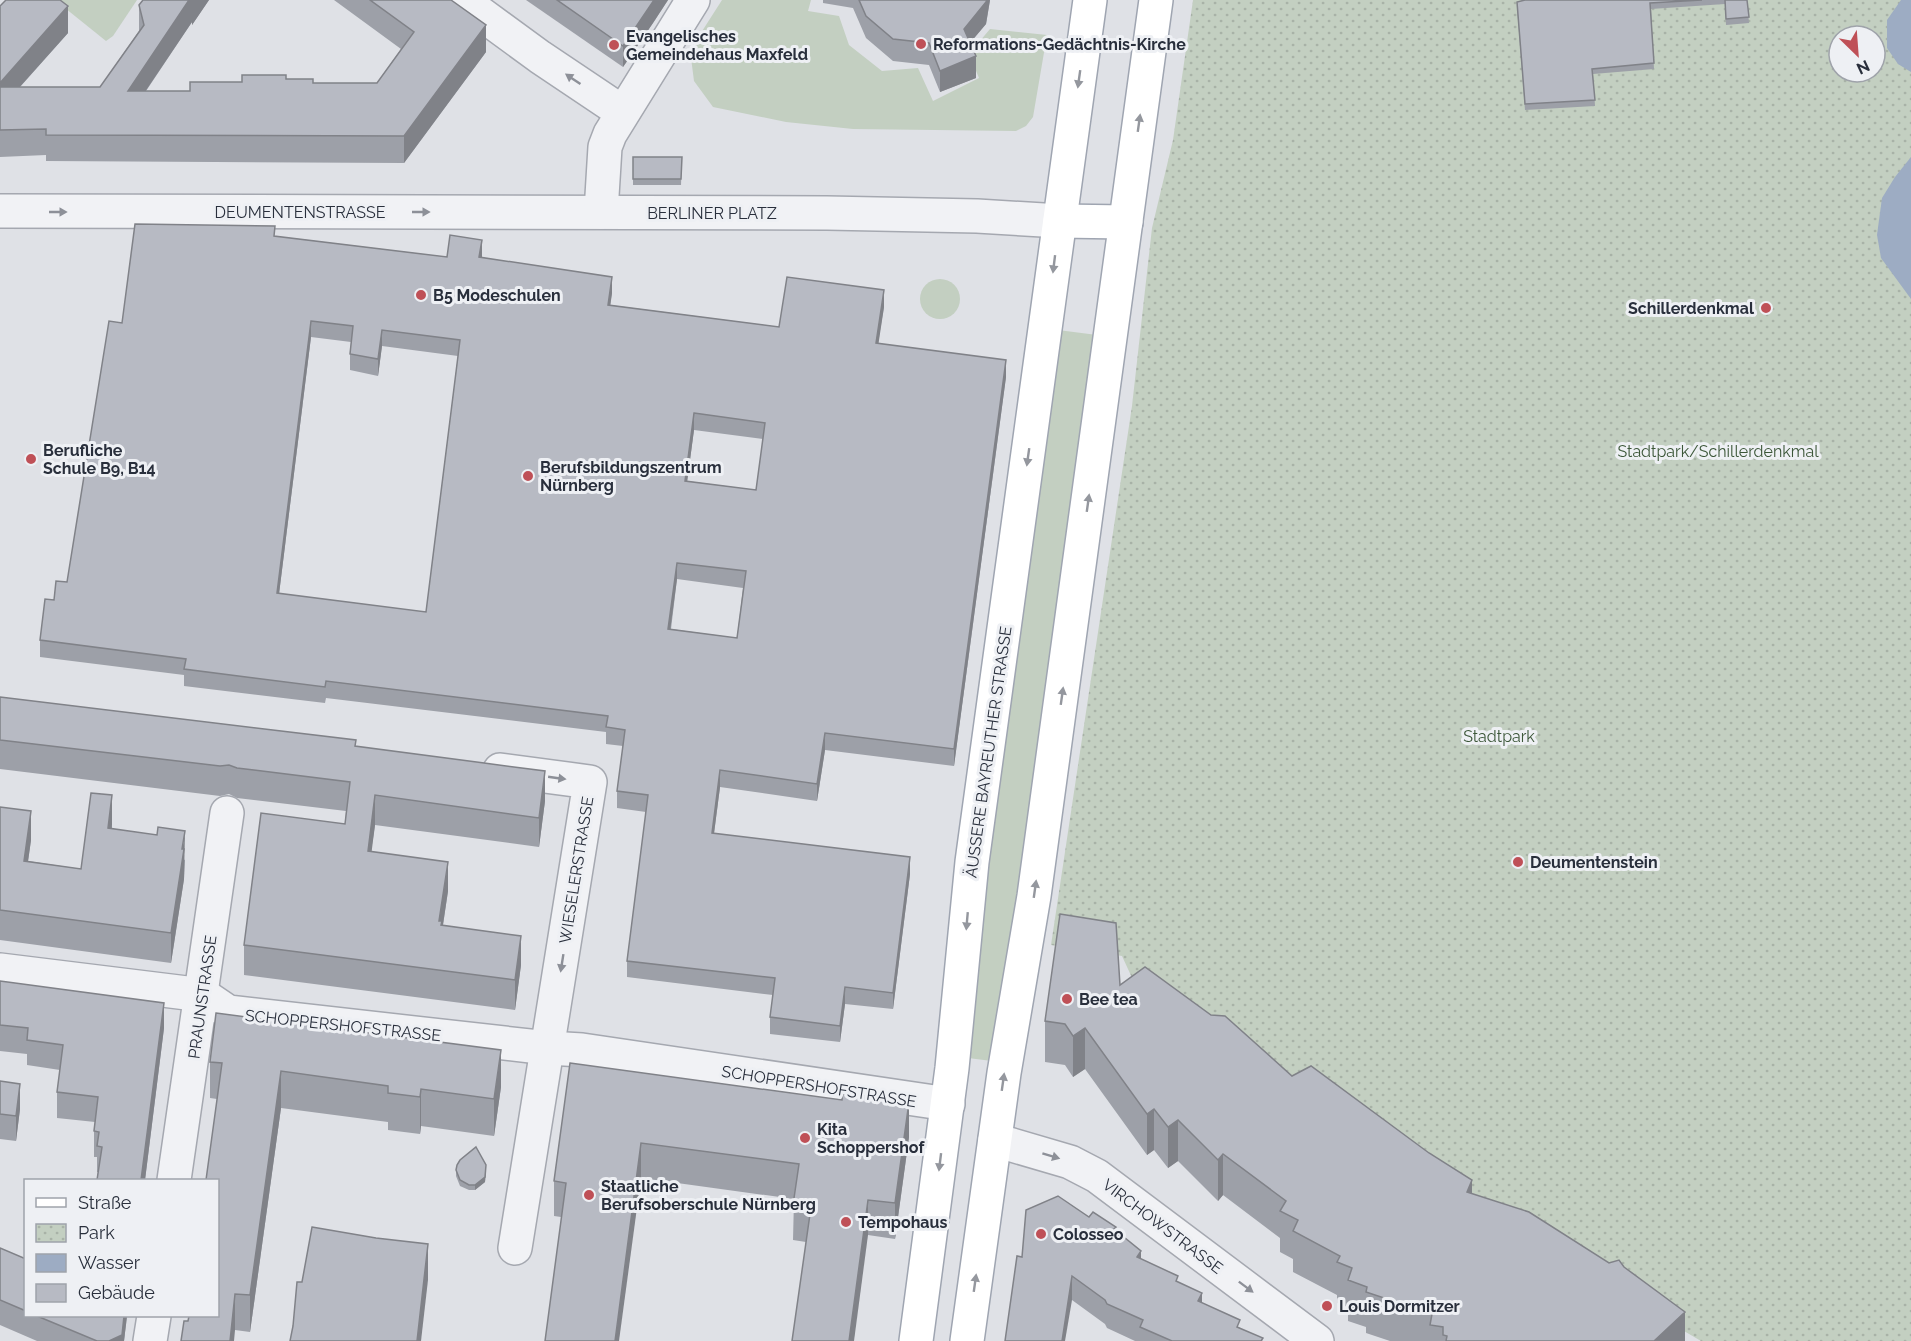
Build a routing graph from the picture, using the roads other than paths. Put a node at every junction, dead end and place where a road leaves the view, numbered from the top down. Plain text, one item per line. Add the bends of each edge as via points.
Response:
1 (462, 0) edge
2 (693, 0) edge
3 (1090, 0) edge
4 (1156, 0) edge
5 (621, 112) junction
6 (0, 212) edge
7 (601, 212) junction
8 (1060, 221) junction
9 (1126, 222) junction
10 (472, 766) edge
11 (227, 813) dead end
12 (0, 970) edge
13 (202, 995) junction
14 (548, 1048) junction
15 (948, 1104) junction
16 (994, 1140) junction
17 (174, 1179) edge
18 (515, 1248) dead end
19 (154, 1317) edge
20 (150, 1341) edge
21 (916, 1341) edge
22 (967, 1341) edge
23 (1317, 1341) edge

5 -> 1 street
2 - 5 street
3 -> 8 main road, ÄUSSERE BAYREUTHER STRASSE
9 -> 4 main road
5 - 7 street via 605,147
6 -> 7 street, DEUMENTENSTRASSE
7 - 8 street, BERLINER PLATZ via 966,216
8 - 9 main road
8 -> 15 main road, ÄUSSERE BAYREUTHER STRASSE via 972,862
16 -> 9 main road via 1034,896
10 -> 14 street, WIESELERSTRASSE via 590,782
11 - 13 street, PRAUNSTRASSE
12 - 13 street, SCHOPPERSHOFSTRASSE
13 - 14 street, SCHOPPERSHOFSTRASSE via 228,1012
13 - 17 street, PRAUNSTRASSE
14 - 15 street, SCHOPPERSHOFSTRASSE
14 - 18 street
15 -> 21 main road, ÄUSSERE BAYREUTHER STRASSE
22 -> 16 main road
16 -> 23 street, VIRCHOWSTRASSE via 1081,1166
19 - 20 street

